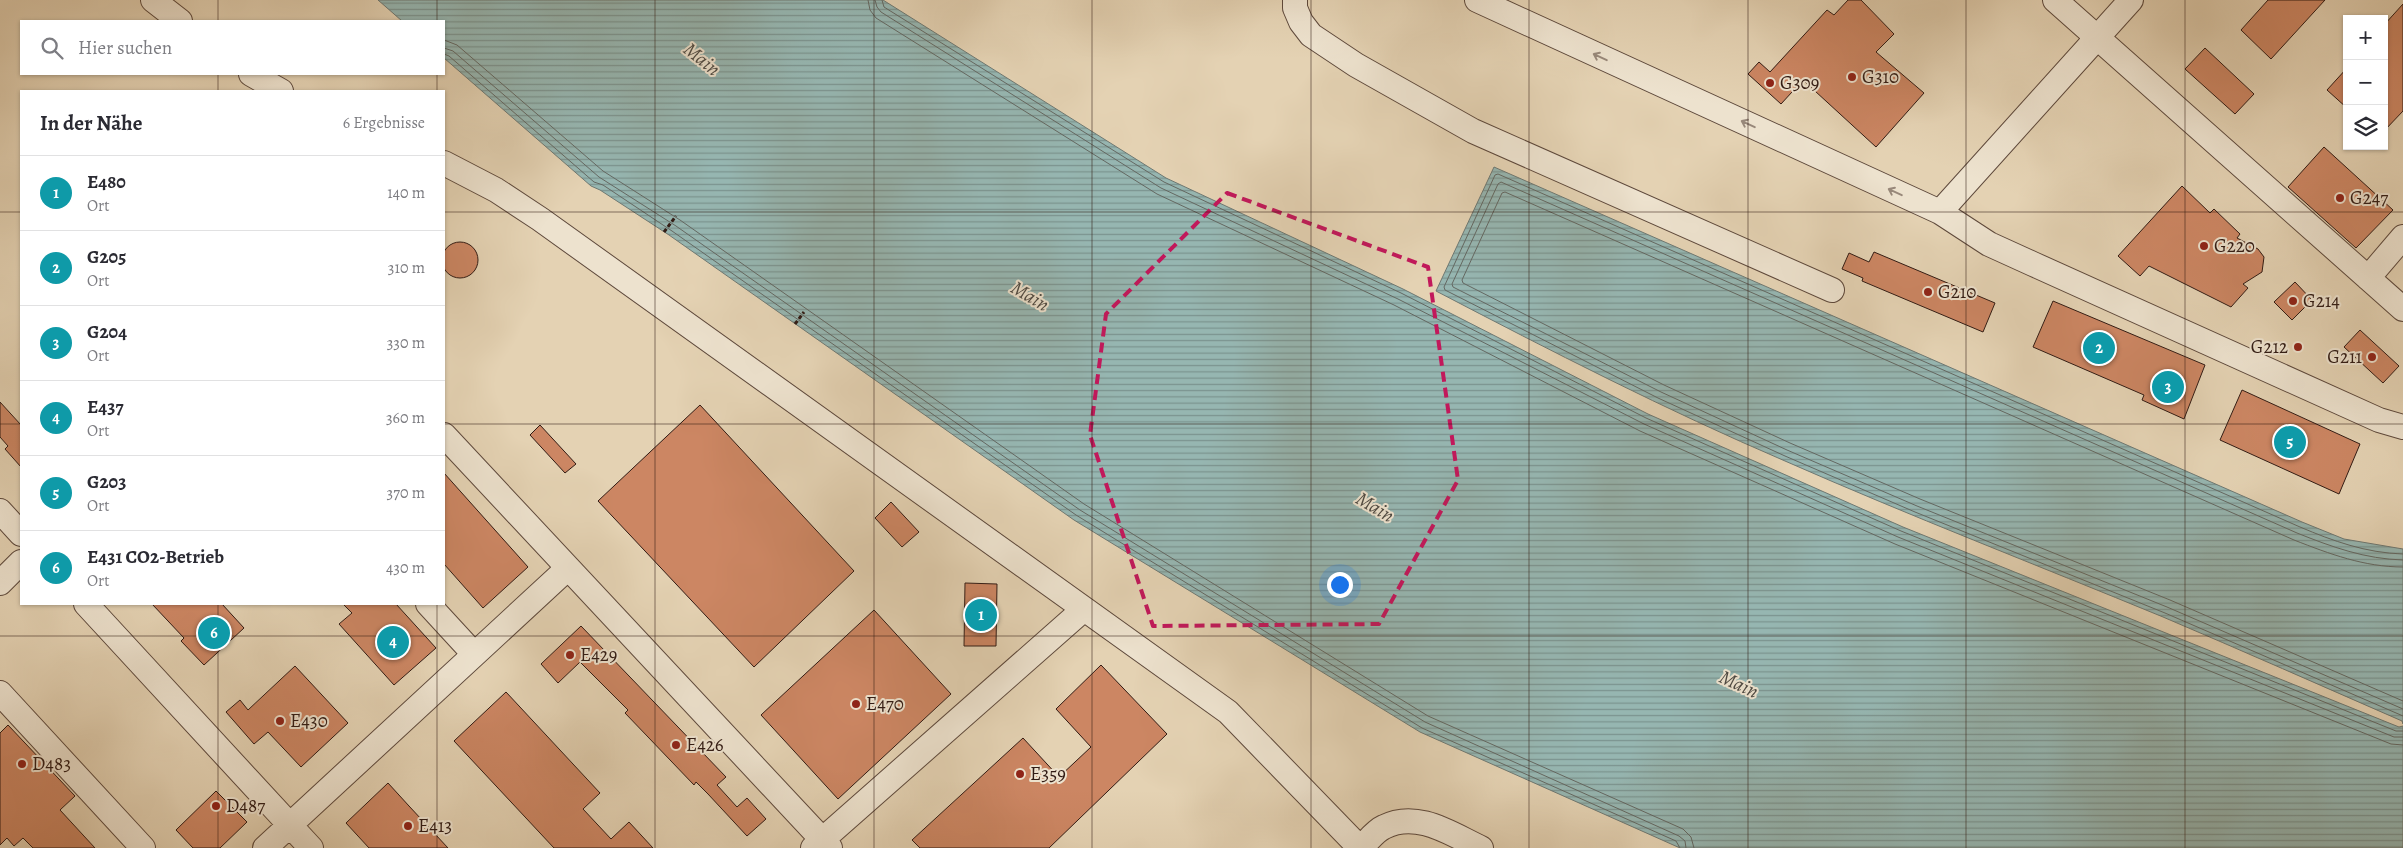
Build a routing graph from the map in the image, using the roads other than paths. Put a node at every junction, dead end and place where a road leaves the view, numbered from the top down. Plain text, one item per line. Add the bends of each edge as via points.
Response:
1 (153, 0) edge
2 (1295, 0) edge
3 (1477, 0) edge
4 (2055, 0) edge
5 (2131, 0) edge
6 (179, 20) edge
7 (2098, 37) junction
8 (253, 75) edge
9 (279, 90) edge
10 (445, 164) edge
11 (1940, 212) junction
12 (2403, 237) edge
13 (2368, 278) junction
14 (1832, 290) dead end
15 (2403, 309) edge
16 (2403, 427) edge
17 (445, 437) edge
18 (0, 511) edge
19 (20, 533) edge
20 (20, 563) edge
21 (568, 568) junction
22 (0, 583) edge
23 (87, 605) edge
24 (429, 605) edge
25 (1084, 608) junction
26 (474, 654) junction
27 (0, 693) edge
28 (290, 825) junction
29 (822, 845) edge
30 (143, 848) edge
31 (265, 848) edge
32 (311, 848) edge
33 (1360, 848) edge
34 (1482, 848) edge

1 - 6 street
2 - 14 street via 1295,8 1310,35 1356,65 1473,131
11 -> 3 street
4 - 7 street
5 - 7 street
7 - 11 street
7 - 13 street
8 - 9 street
10 - 25 street via 496,190 540,219
11 - 16 street via 2004,251 2379,420
12 - 13 street
13 - 15 street
17 - 21 street
18 - 19 street
20 - 22 street
21 - 26 street
21 - 29 street
23 - 28 street
24 - 26 street
25 - 29 street
25 - 33 street via 1228,712
26 - 28 street
27 - 30 street
28 - 31 street
28 - 32 street
33 - 34 street via 1385,826 1416,820 1432,824

